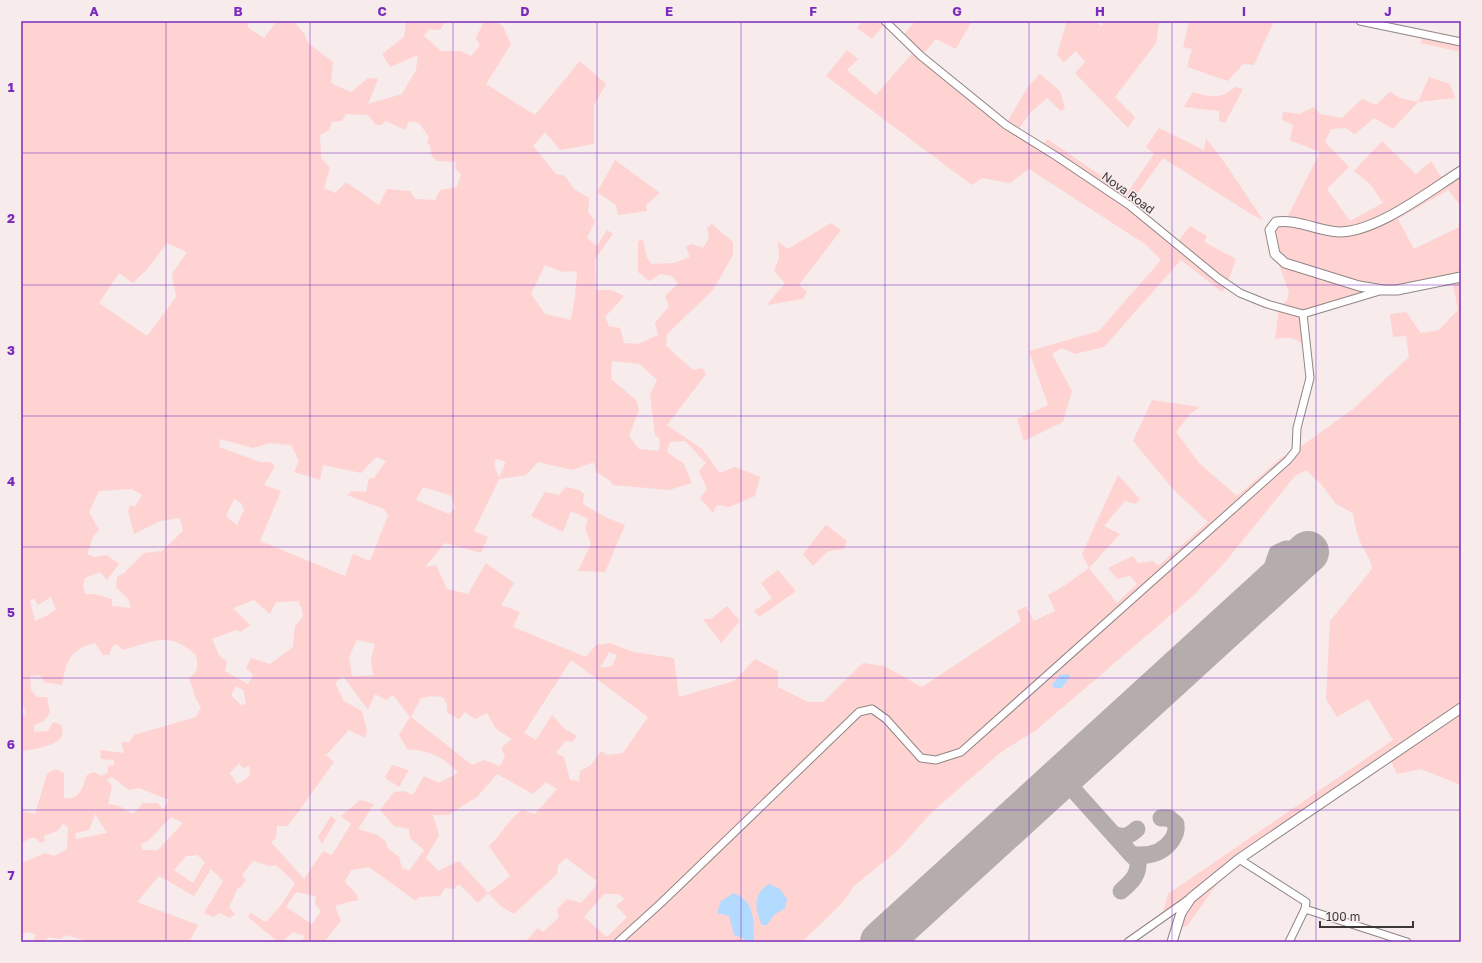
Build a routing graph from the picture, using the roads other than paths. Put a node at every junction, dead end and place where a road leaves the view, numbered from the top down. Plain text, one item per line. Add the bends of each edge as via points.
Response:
1 (885, 21) edge
2 (1360, 21) edge
3 (1461, 42) edge
4 (1461, 171) edge
5 (1461, 277) edge
6 (1383, 290) junction
7 (1303, 314) junction
8 (1461, 708) edge
9 (1240, 859) junction
10 (1191, 898) junction
11 (1304, 909) junction
12 (618, 942) edge
13 (1128, 942) edge
14 (1172, 942) edge
15 (1289, 942) edge
16 (1407, 942) edge

1 - 7 street, Nova Road via 921,56 1006,125 1129,205 1218,278 1240,293
2 - 3 street
4 - 6 main road via 1382,221 1339,232 1286,220 1276,222 1270,230 1275,254 1286,263 1359,286
5 - 6 main road via 1409,289
6 - 7 street
7 - 12 street via 1310,378 1297,428 1296,450 1288,460 961,752 936,760 921,758 886,719 872,709 859,712 661,904
8 - 9 main road
9 - 10 main road
9 - 11 street via 1306,902
10 - 13 street
10 - 14 main road via 1181,913
11 - 15 street
11 - 16 street

